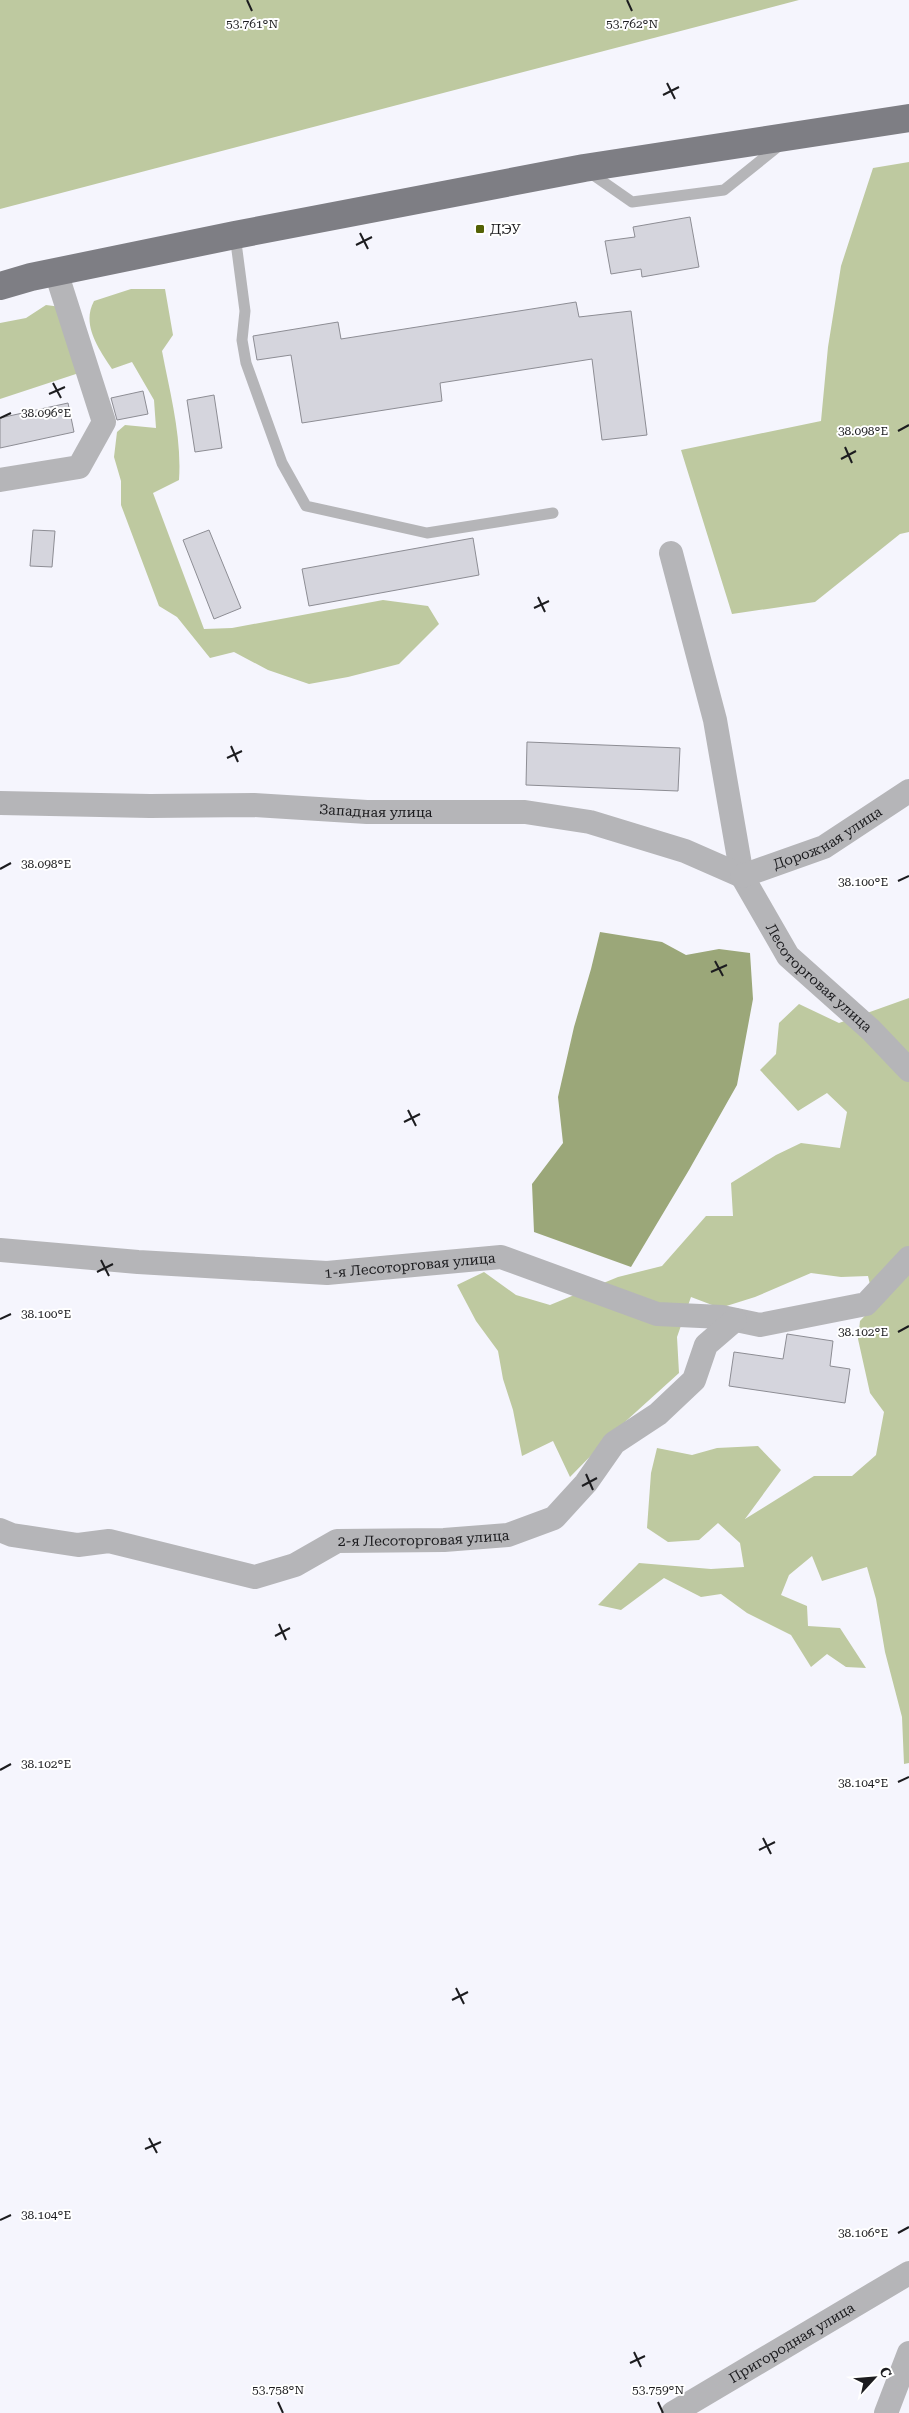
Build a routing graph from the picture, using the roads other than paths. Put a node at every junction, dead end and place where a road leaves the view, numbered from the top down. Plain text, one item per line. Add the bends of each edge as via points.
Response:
1 (909, 118) edge
2 (790, 136) junction
3 (584, 168) junction
4 (236, 235) junction
5 (56, 272) junction
6 (0, 286) edge
7 (0, 480) edge
8 (553, 514) dead end
9 (671, 553) dead end
10 (909, 790) edge
11 (0, 803) edge
12 (742, 876) junction
13 (909, 1070) edge
14 (0, 1250) edge
15 (909, 1258) edge
16 (736, 1320) junction
17 (0, 1530) edge
18 (909, 2273) edge
19 (909, 2353) edge
20 (673, 2413) edge
21 (886, 2413) edge

1 - 2 main road
2 - 3 main road
2 - 3 lane via 724,190 632,202
3 - 4 main road
4 - 5 main road
4 - 8 lane via 245,311 242,340 246,363 282,463 306,506 427,533
5 - 6 main road
5 - 7 street via 104,422 79,466
9 - 12 street via 715,720
10 - 12 street, Дорожная улица via 824,847
11 - 12 street, Западная улица via 254,805 367,812 526,812 590,822 684,851
12 - 13 street, Лесоторговая улица via 788,956 871,1030
14 - 16 street, 1-я Лесоторговая улица via 327,1273 501,1257 658,1314
15 - 16 street, 1-я Лесоторговая улица via 866,1304 760,1326
16 - 17 street, 2-я Лесоторговая улица via 706,1345 694,1380 658,1414 614,1443 586,1483 554,1518 508,1535 444,1540 337,1540 295,1565 256,1576 110,1541 78,1545 12,1535
18 - 20 street, Пригородная улица
19 - 21 street

